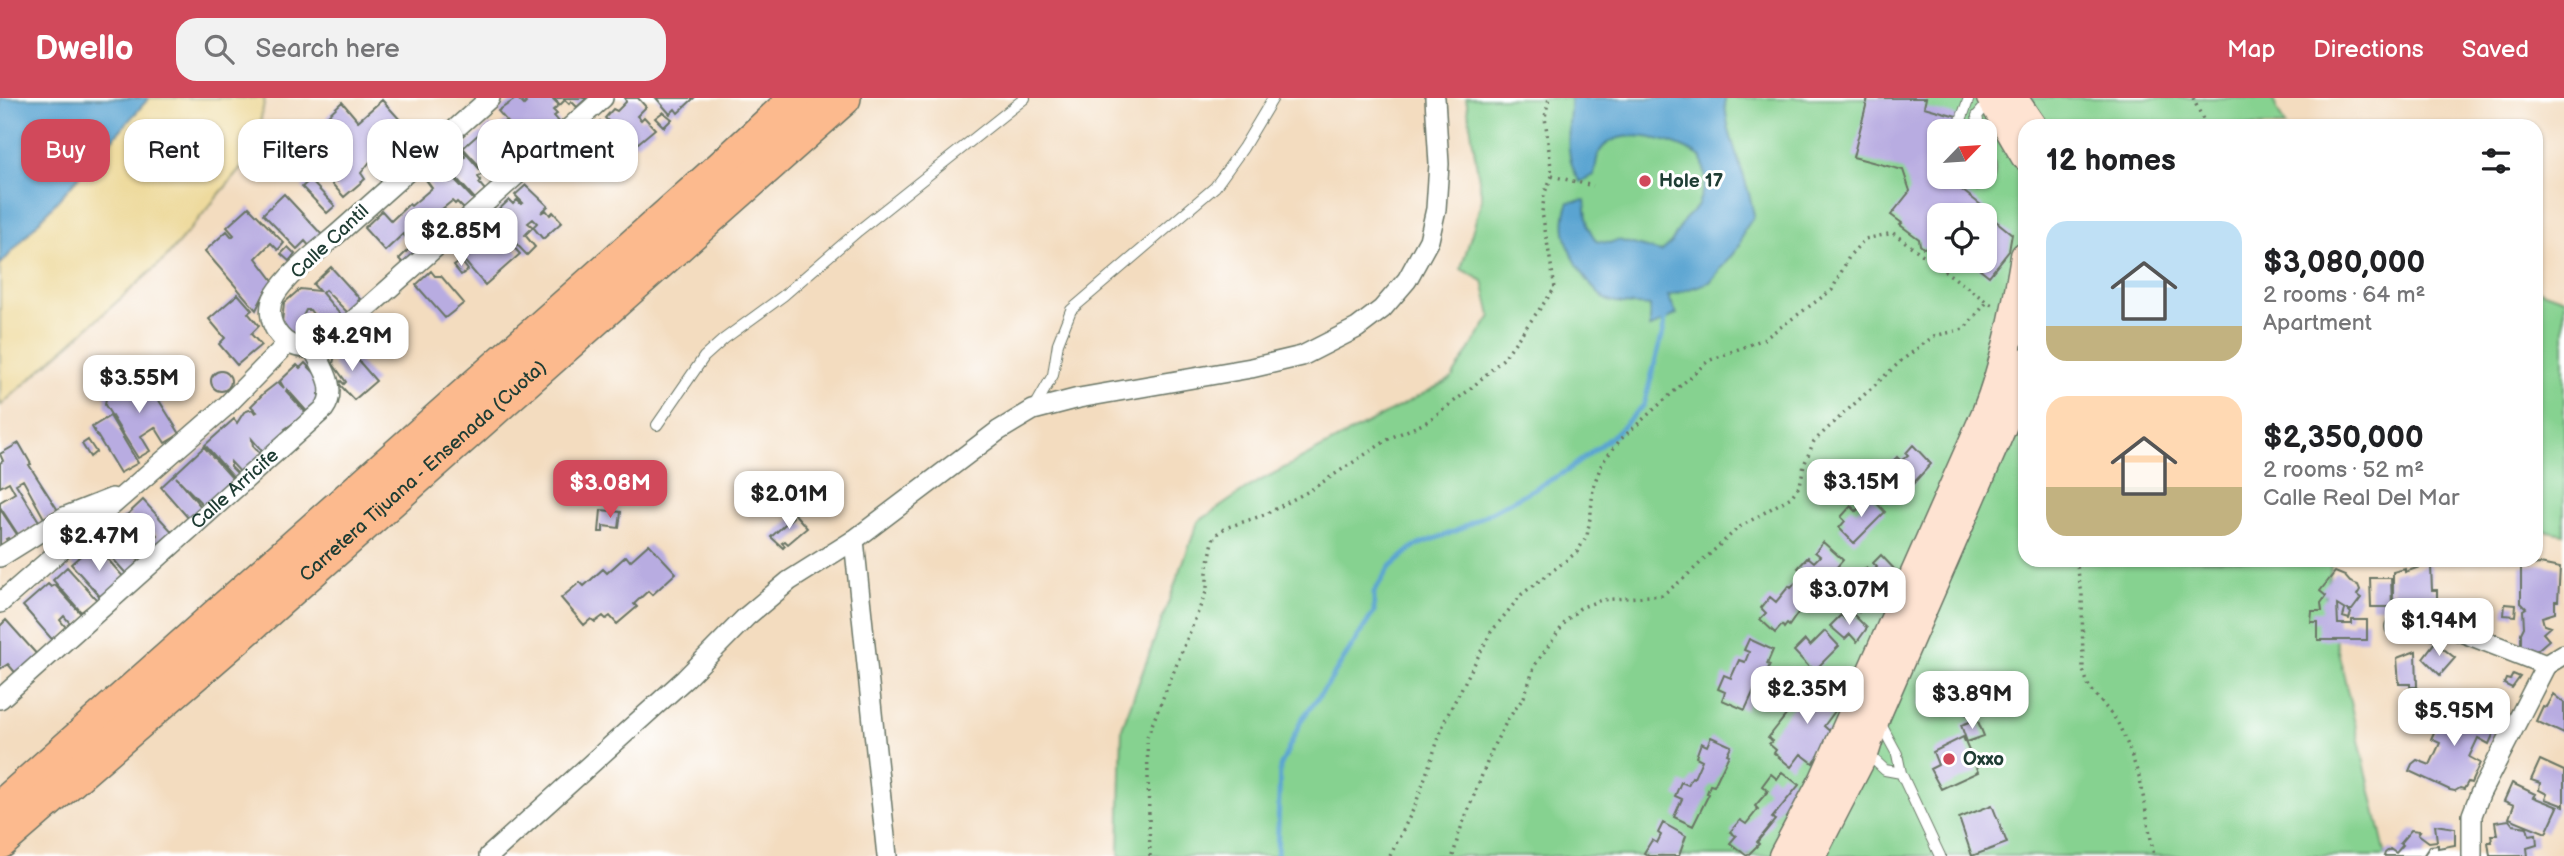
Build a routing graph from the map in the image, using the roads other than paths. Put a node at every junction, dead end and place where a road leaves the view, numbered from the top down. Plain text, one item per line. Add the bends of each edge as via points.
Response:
1 (490, 98) edge
2 (603, 98) edge
3 (798, 98) edge
4 (843, 98) edge
5 (1024, 98) edge
6 (1273, 98) edge
7 (1435, 98) edge
8 (1992, 98) edge
9 (776, 111) edge
10 (1970, 119) edge
11 (1978, 119) edge
12 (2022, 119) edge
13 (2018, 144) edge
14 (2018, 323) edge
15 (288, 343) junction
16 (312, 347) junction
17 (2018, 385) edge
18 (1033, 410) junction
19 (657, 425) dead end
20 (126, 492) junction
21 (854, 540) junction
22 (0, 556) edge
23 (0, 603) edge
24 (2395, 627) dead end
25 (2564, 654) edge
26 (2546, 665) junction
27 (0, 699) edge
28 (1866, 711) junction
29 (1865, 751) junction
30 (1901, 773) junction
31 (1835, 784) junction
32 (0, 809) edge
33 (0, 841) edge
34 (489, 856) edge
35 (887, 856) edge
36 (1783, 856) edge
37 (1811, 856) edge
38 (1940, 856) edge
39 (2472, 856) edge

1 - 15 street, Calle Cantil via 275,295 270,318
2 - 16 street via 356,318
3 - 9 highway, Carretera Tijuana - Ensenada (Cuota)
4 - 33 highway, Carretera Tijuana - Ensenada (Cuota)
5 - 19 lane via 783,296 724,338 704,357
6 - 18 lane via 1215,187 1071,310 1058,342 1053,375
7 - 18 street via 1439,164 1429,240 1407,281 1382,309 1357,328 1301,356
8 - 10 lane
8 - 11 lane
8 - 12 street
8 - 13 street
9 - 32 highway, Carretera Tijuana - Ensenada (Cuota) via 722,168
14 - 28 street
15 - 16 street
15 - 20 street via 225,407
16 - 27 street, Calle Arricife via 332,393 324,409
17 - 28 street
18 - 21 street via 987,439
20 - 22 street via 64,517
20 - 23 street
21 - 34 street via 789,580 746,617 685,679
21 - 35 street
24 - 26 street via 2456,630
25 - 26 street
26 - 39 street via 2480,794 2472,815
28 - 29 street
28 - 30 lane via 1896,754
28 - 31 street
29 - 30 lane via 1885,770
29 - 31 street
30 - 38 lane
31 - 36 street
31 - 37 street

